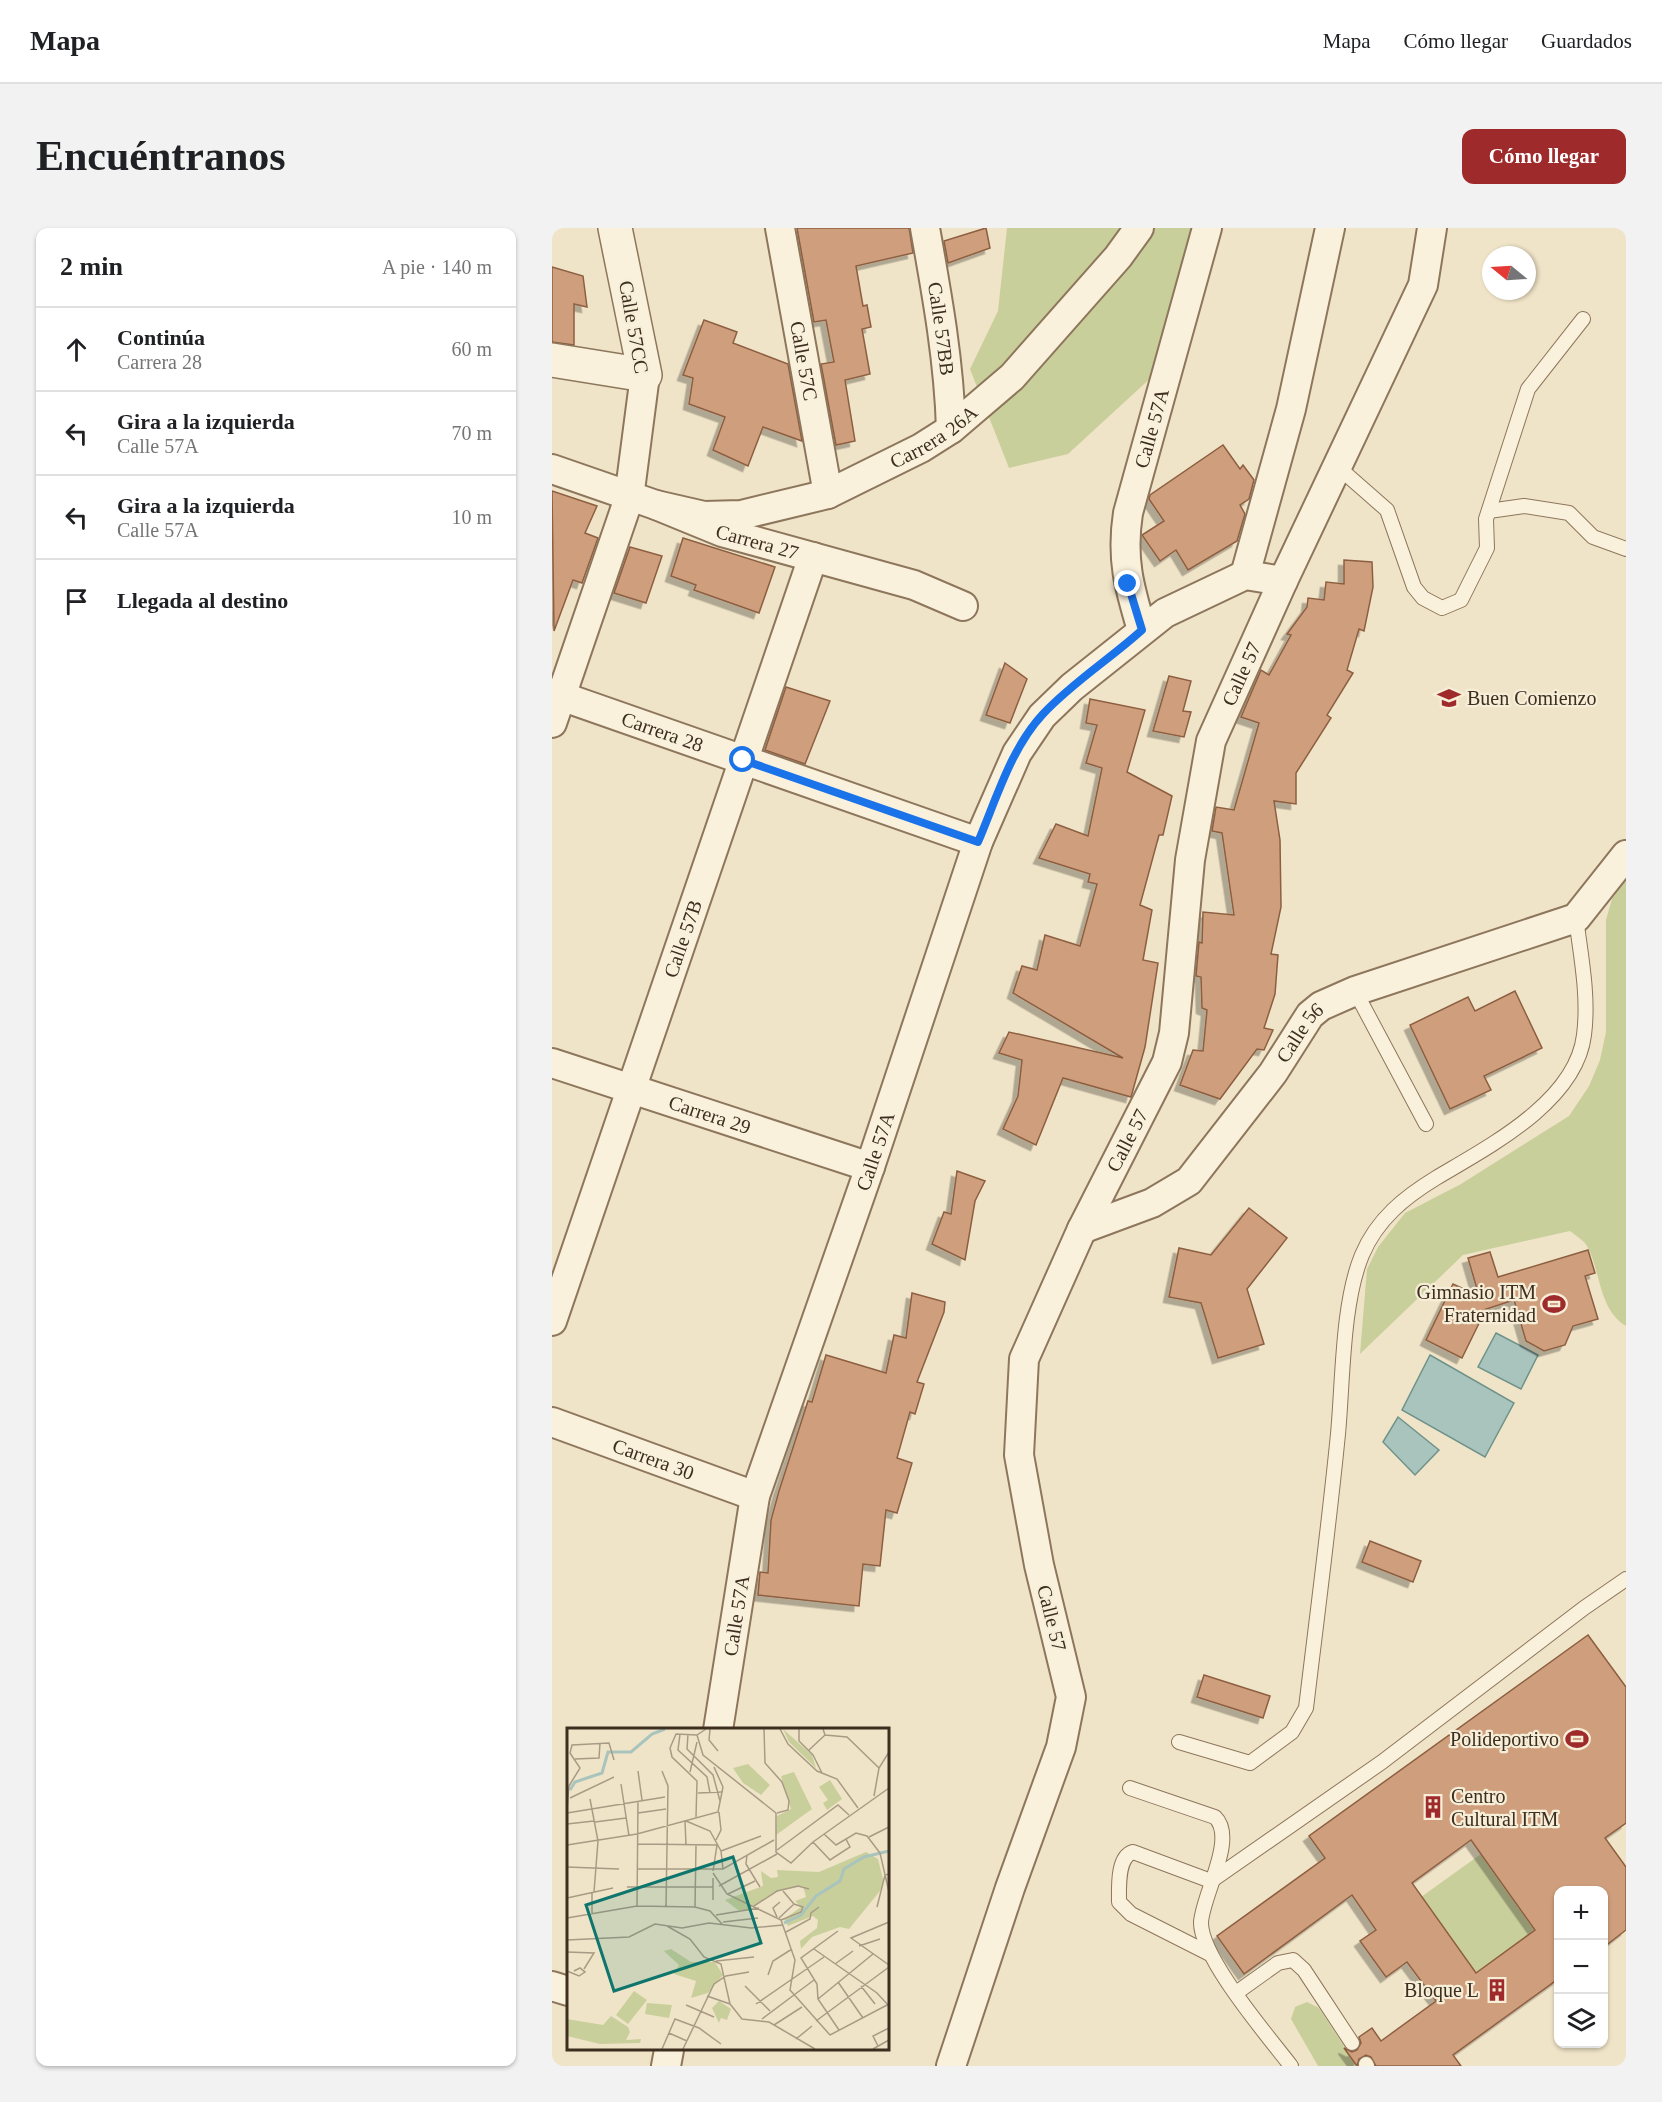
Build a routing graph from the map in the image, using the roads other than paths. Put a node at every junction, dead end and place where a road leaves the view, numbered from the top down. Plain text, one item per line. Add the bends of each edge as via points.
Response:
1 (615, 228) edge
2 (780, 228) edge
3 (926, 228) edge
4 (1139, 228) edge
5 (1330, 228) edge
6 (1432, 228) edge
7 (1208, 229) edge
8 (1583, 319) dead end
9 (552, 360) edge
10 (645, 375) junction
11 (951, 429) junction
12 (1338, 467) junction
13 (552, 470) edge
14 (828, 494) junction
15 (629, 498) junction
16 (656, 505) junction
17 (1489, 511) junction
18 (1626, 549) edge
19 (813, 557) junction
20 (1245, 575) junction
21 (1283, 581) junction
22 (963, 606) dead end
23 (1142, 630) junction
24 (557, 694) edge
25 (552, 723) edge
26 (743, 760) junction
27 (978, 842) junction
28 (1626, 855) edge
29 (1576, 918) junction
30 (1355, 992) junction
31 (552, 1063) edge
32 (632, 1091) junction
33 (1426, 1124) dead end
34 (870, 1167) junction
35 (1082, 1229) junction
36 (552, 1321) edge
37 (552, 1422) edge
38 (755, 1496) junction
39 (1626, 1580) edge
40 (718, 1728) edge
41 (1179, 1742) dead end
42 (1130, 1788) dead end
43 (1211, 1881) junction
44 (1210, 1954) junction
45 (552, 1986) edge
46 (567, 1991) edge
47 (1236, 1993) junction
48 (1352, 2043) dead end
49 (669, 2051) edge
50 (666, 2066) edge
51 (951, 2066) edge
52 (1291, 2066) edge

1 - 10 street, Calle 57CC
2 - 14 street, Calle 57C
3 - 11 street, Calle 57BB via 943,334
4 - 11 street, Carrera 26A via 1012,377
5 - 20 street via 1291,409
6 - 12 street, Calle 57 via 1423,285
7 - 23 street, Calle 57A via 1128,513 1124,540 1128,584
8 - 17 lane via 1528,389
9 - 10 street
10 - 15 street, Calle 57CC
11 - 14 street, Carrera 26A via 881,470
12 - 17 lane via 1387,510 1414,587 1423,598 1442,608 1461,600 1477,572 1487,549
12 - 21 street, Calle 57
13 - 15 street, Carrera 27
14 - 16 street, Carrera 26A via 741,515 704,516
15 - 16 street, Carrera 27
15 - 24 street
16 - 19 street, Carrera 27 via 722,532
17 - 18 lane via 1524,506 1569,513 1593,537
19 - 22 street, Carrera 27 via 914,585
19 - 26 street, Calle 57B
20 - 21 street
20 - 23 street, Calle 57A via 1165,613
21 - 35 street, Calle 57 via 1211,741 1190,860 1174,1033 1167,1062
23 - 27 street, Calle 57A via 1042,716 1017,753
24 - 25 street
24 - 26 street, Carrera 28
26 - 27 street, Carrera 28
26 - 32 street, Calle 57B
27 - 34 street, Calle 57A
28 - 29 street
29 - 30 street, Calle 56
29 - 41 lane via 1586,1008 1584,1037 1563,1086 1495,1142 1404,1198 1380,1224 1362,1254 1351,1296 1306,1708 1292,1732 1250,1763
30 - 33 lane
30 - 35 street, Calle 56 via 1320,1006 1310,1015 1273,1073 1189,1181 1152,1203
31 - 32 street, Carrera 29
32 - 34 street, Carrera 29
32 - 36 street, Calle 57B
34 - 38 street, Calle 57A
35 - 51 street, Calle 57 via 1024,1359 1019,1455 1039,1565 1071,1698 1062,1747
37 - 38 street, Carrera 30
38 - 40 street, Calle 57A
39 - 43 lane via 1382,1762
42 - 43 lane via 1221,1822 1224,1840
43 - 44 lane via 1201,1922
43 - 44 lane via 1133,1852 1122,1861 1119,1893 1119,1902 1131,1914
44 - 47 lane
45 - 46 street
47 - 48 lane via 1278,1963 1293,1960 1304,1970
47 - 52 lane
49 - 50 street

